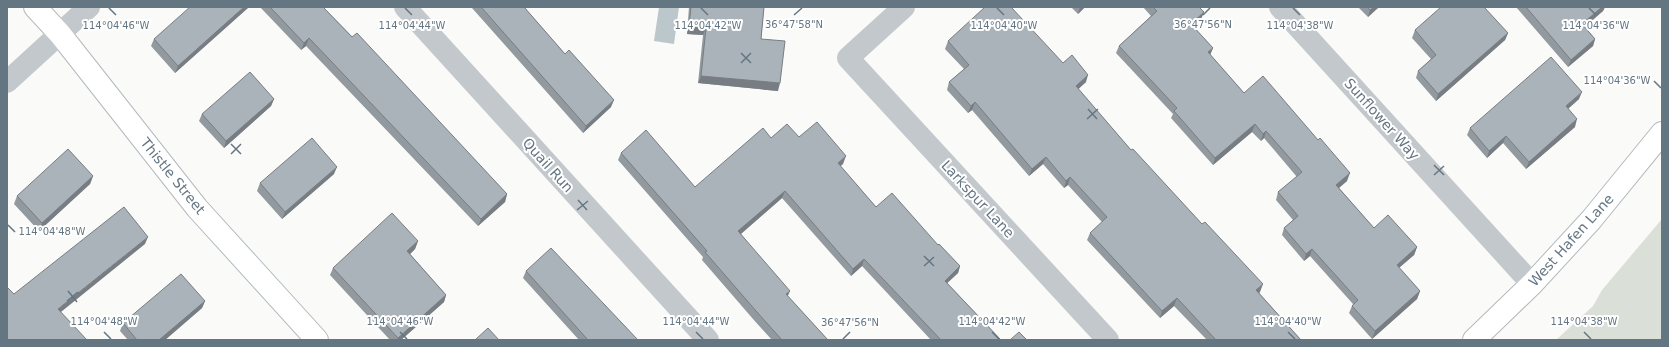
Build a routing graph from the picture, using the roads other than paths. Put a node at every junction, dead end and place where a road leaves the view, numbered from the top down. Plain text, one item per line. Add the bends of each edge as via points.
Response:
1 (35, 7) edge
2 (88, 7) edge
3 (405, 7) edge
4 (904, 7) edge
5 (1280, 7) edge
6 (60, 34) junction
7 (7, 82) edge
8 (1662, 134) edge
9 (1532, 284) junction
10 (317, 340) edge
11 (708, 340) edge
12 (1108, 340) edge
13 (1474, 340) edge

1 - 6 street, Thistle Street
2 - 6 street
3 - 11 street, Quail Run
4 - 12 street, Larkspur Lane via 848,58
5 - 9 street, Sunflower Way
6 - 7 street
6 - 10 street, Thistle Street via 197,208
8 - 9 street, West Hafen Lane via 1591,220
9 - 13 street, West Hafen Lane

